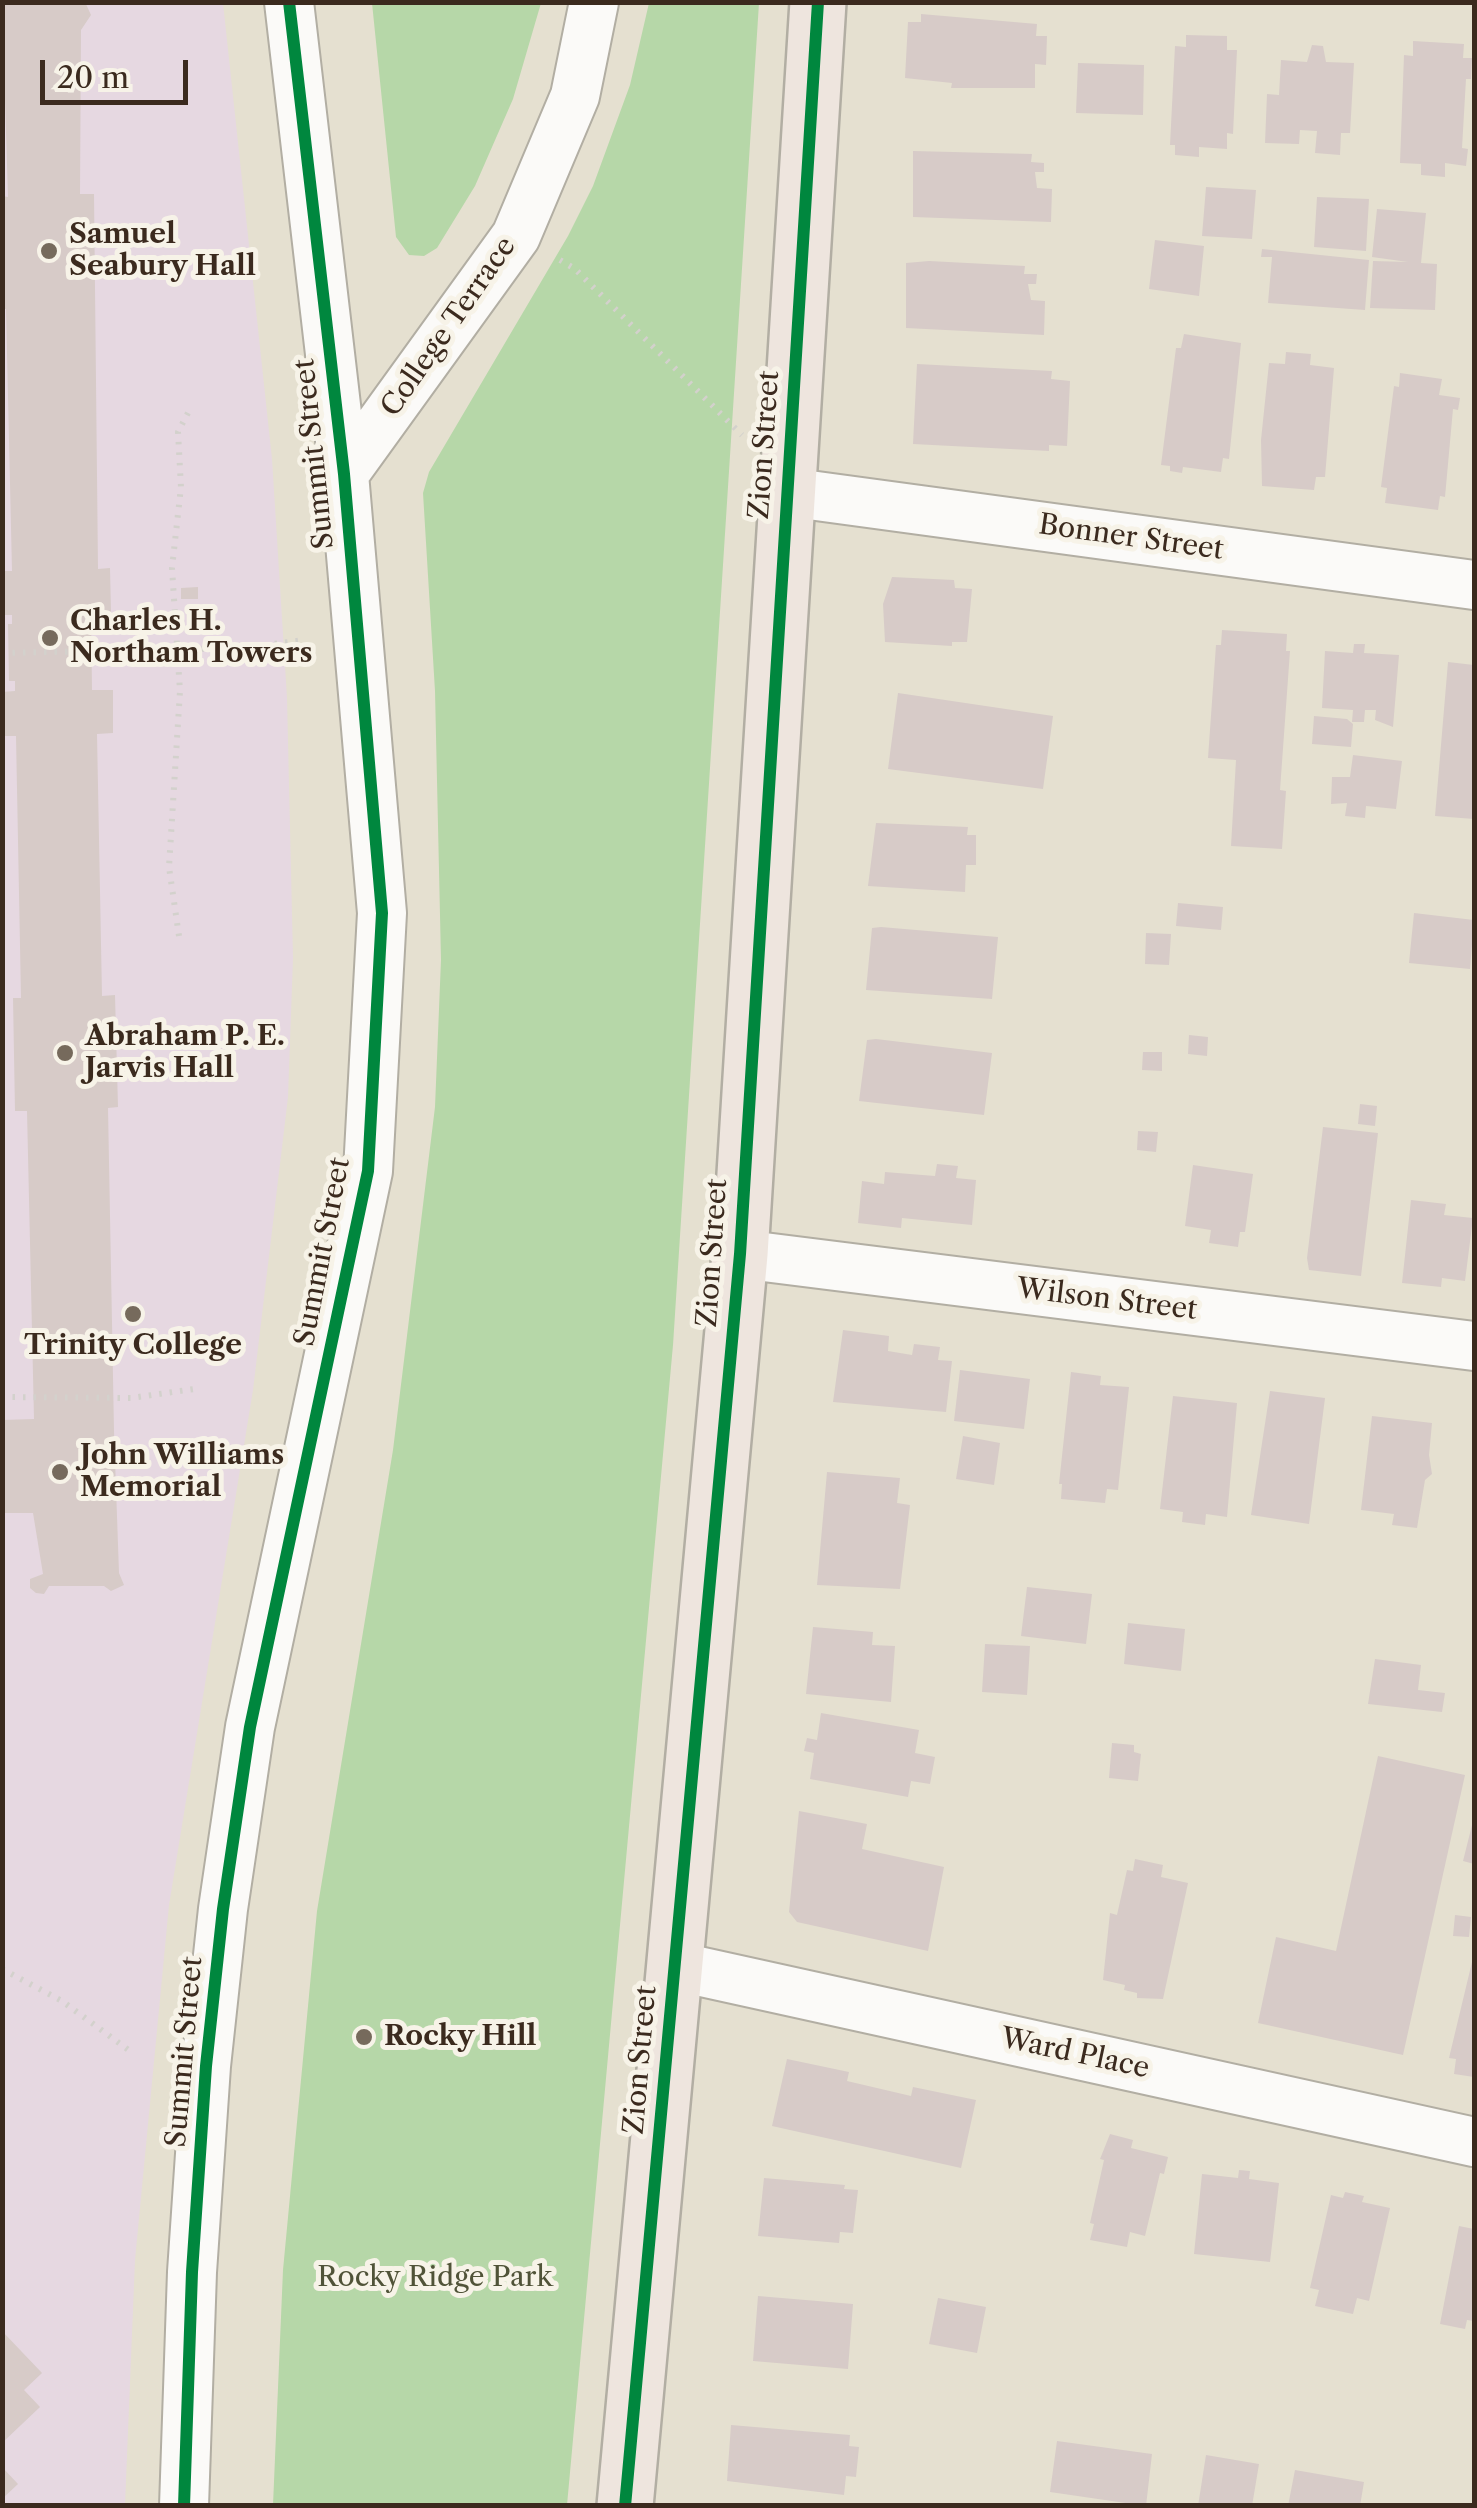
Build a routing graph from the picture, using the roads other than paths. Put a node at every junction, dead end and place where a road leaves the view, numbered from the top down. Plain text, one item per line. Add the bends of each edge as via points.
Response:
1 (289, 2) edge
2 (594, 2) edge
3 (818, 2) edge
4 (344, 474) junction
5 (787, 492) junction
6 (1474, 585) edge
7 (740, 1254) junction
8 (1474, 1346) edge
9 (675, 1966) junction
10 (1474, 2142) edge
11 (184, 2506) edge
12 (625, 2506) edge

1 - 4 street, Summit Street
2 - 4 street, College Terrace via 575,96 516,236
3 - 5 main road, Zion Street
4 - 11 street, Summit Street via 382,913 368,1171 254,1708 223,1909 192,2272
5 - 6 street, Bonner Street
5 - 7 main road, Zion Street
7 - 8 street, Wilson Street
7 - 9 main road, Zion Street
9 - 10 street, Ward Place
9 - 12 main road, Zion Street

